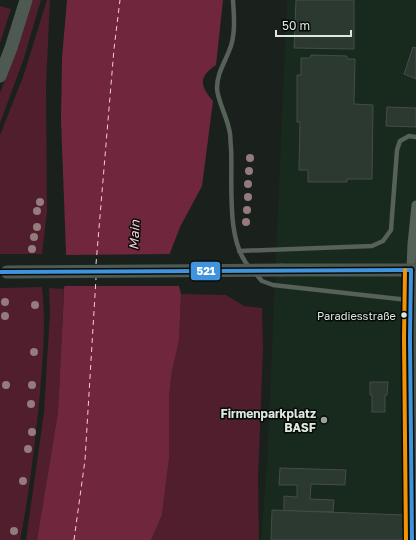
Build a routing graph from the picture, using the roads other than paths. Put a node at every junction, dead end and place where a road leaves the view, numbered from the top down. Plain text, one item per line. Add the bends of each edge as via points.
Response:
1 (26, 0) edge
2 (233, 0) edge
3 (0, 76) edge
4 (416, 137) edge
5 (416, 205) edge
6 (239, 252) junction
7 (414, 270) edge
8 (0, 272) edge
9 (410, 300) junction
10 (413, 348) edge
11 (414, 454) edge
12 (412, 540) edge

1 - 3 main road
2 - 6 lane via 230,50 220,71 216,89 230,129 232,217
4 - 6 lane via 409,136 400,142 397,150 391,230 383,241 372,246
5 - 7 street via 412,244
6 - 9 lane via 244,262 262,281 273,285
7 - 8 main road, bridge
7 - 9 main road
9 - 10 main road
10 - 11 main road
11 - 12 main road

